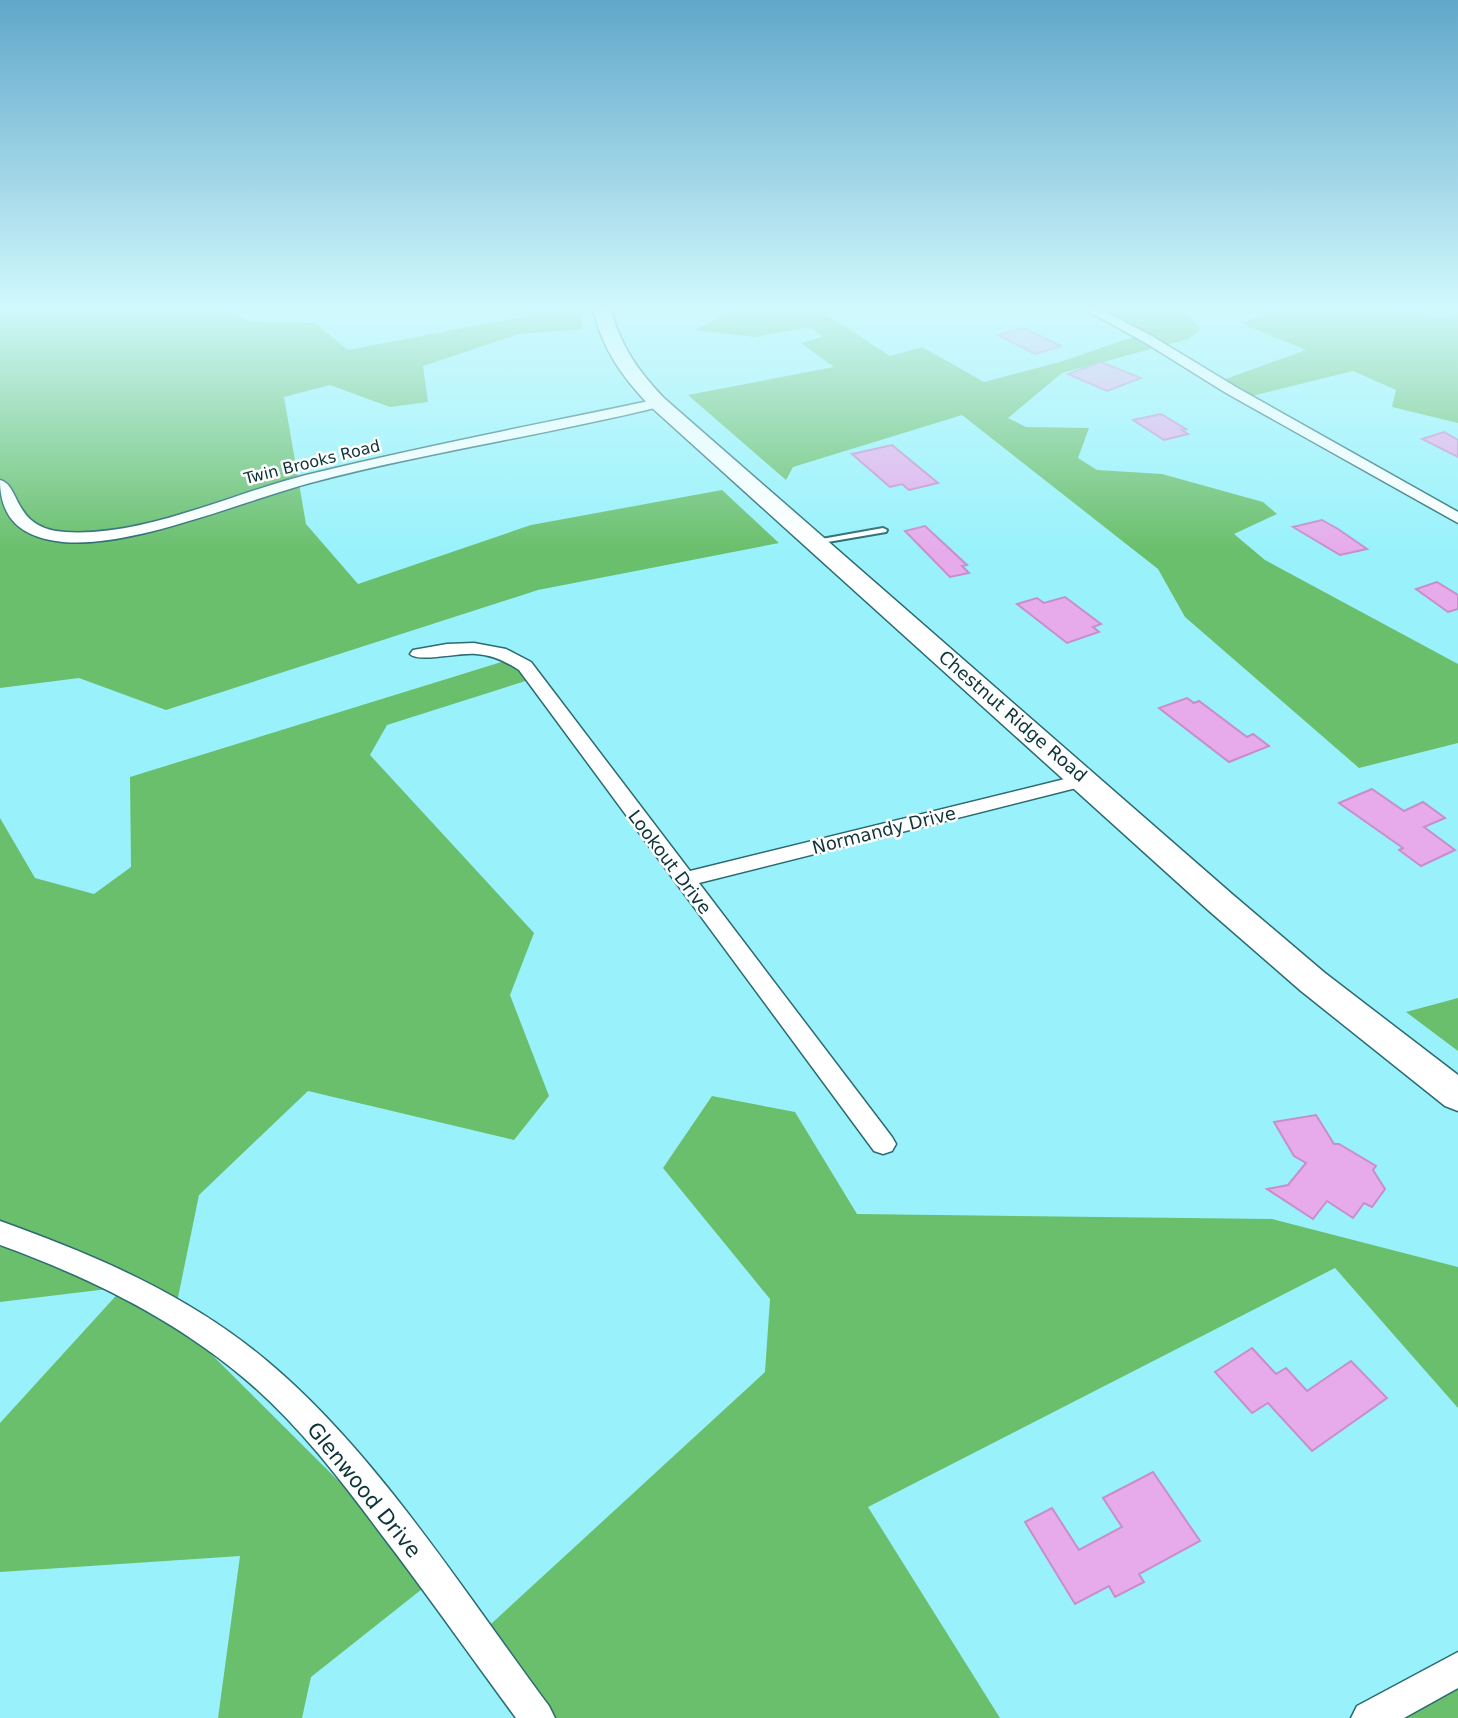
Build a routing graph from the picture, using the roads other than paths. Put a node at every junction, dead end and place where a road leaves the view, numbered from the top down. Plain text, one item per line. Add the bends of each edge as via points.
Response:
1 (645, 389) edge
2 (1230, 389) edge
3 (658, 403) junction
4 (0, 484) edge
5 (1458, 518) edge
6 (883, 530) dead end
7 (816, 542) junction
8 (419, 654) dead end
9 (1085, 780) junction
10 (683, 880) junction
11 (1458, 1096) edge
12 (883, 1144) dead end
13 (0, 1233) edge
14 (1458, 1668) edge
15 (537, 1718) edge
16 (1369, 1718) edge

1 - 3 main road, Chestnut Ridge Road
2 - 5 street
3 - 4 street, Twin Brooks Road via 308,479 105,535 64,537 34,531 19,519
3 - 7 main road, Chestnut Ridge Road
6 - 7 lane
7 - 9 main road, Chestnut Ridge Road
8 - 10 street, Lookout Drive via 449,648 484,649 525,666
9 - 10 street, Normandy Drive
9 - 11 main road, Chestnut Ridge Road via 1313,982
10 - 12 street, Lookout Drive
13 - 15 street, Glenwood Drive via 132,1286 256,1369 314,1424 358,1475
14 - 16 street

